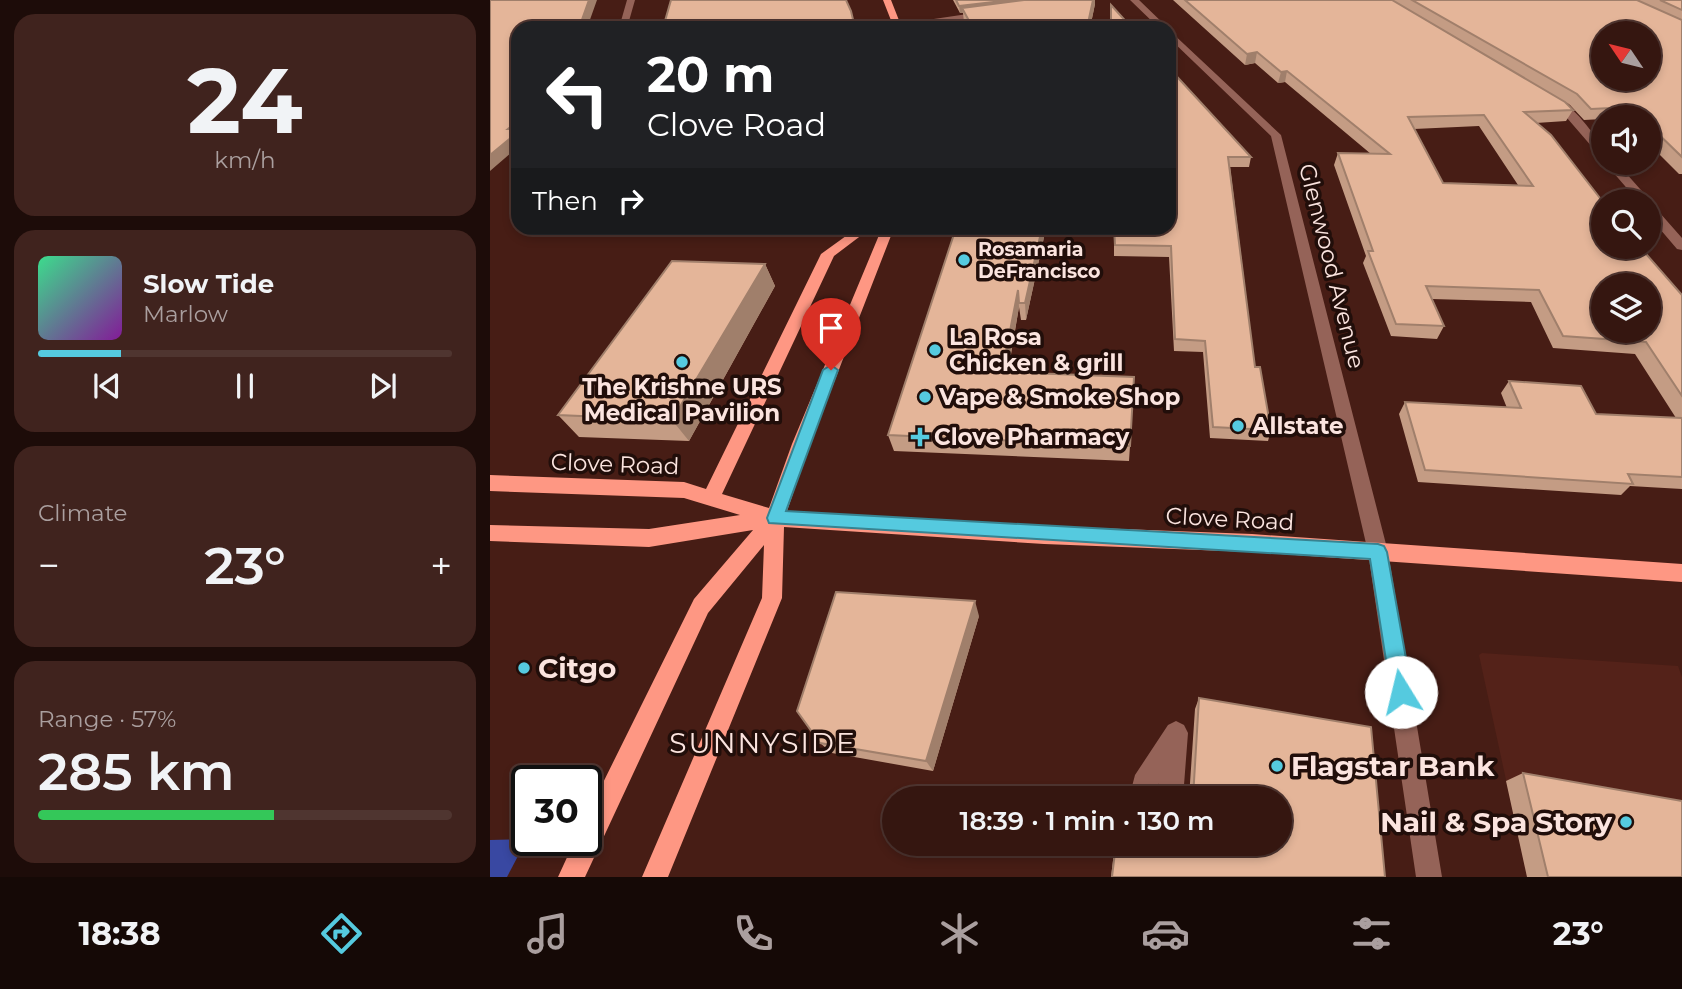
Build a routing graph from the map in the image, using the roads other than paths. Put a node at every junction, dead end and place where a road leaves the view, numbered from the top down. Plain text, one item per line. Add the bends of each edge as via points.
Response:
1 (631, 0) edge
2 (887, 0) edge
3 (1134, 0) edge
4 (1003, 12) edge
5 (625, 21) edge
6 (896, 21) edge
7 (936, 21) edge
8 (1156, 21) edge
9 (1176, 40) edge
10 (1542, 95) edge
11 (1591, 139) edge
12 (1621, 175) edge
13 (1634, 189) edge
14 (1661, 221) edge
15 (855, 235) edge
16 (885, 235) edge
17 (1682, 246) edge
18 (490, 483) edge
19 (711, 498) junction
20 (775, 518) junction
21 (490, 533) edge
22 (1378, 552) junction
23 (1682, 573) edge
24 (1144, 786) edge
25 (1171, 786) edge
26 (571, 877) edge
27 (655, 877) edge
28 (1429, 877) edge

1 - 5 street
2 - 6 main road
3 - 8 street
4 - 7 street
9 - 22 street, Glenwood Avenue via 1276,135
10 - 11 street via 1565,109
12 - 13 street
14 - 17 street
15 - 19 main road via 828,254
16 - 20 main road
18 - 19 main road, Clove Road via 684,490
19 - 20 main road, Clove Road
20 - 21 main road, Clove Road via 649,538
20 - 22 main road, Clove Road
20 - 26 main road via 701,606
20 - 27 main road via 772,598
22 - 23 main road, Clove Road
22 - 28 street, Glenwood Avenue
24 - 25 street via 1176,733

